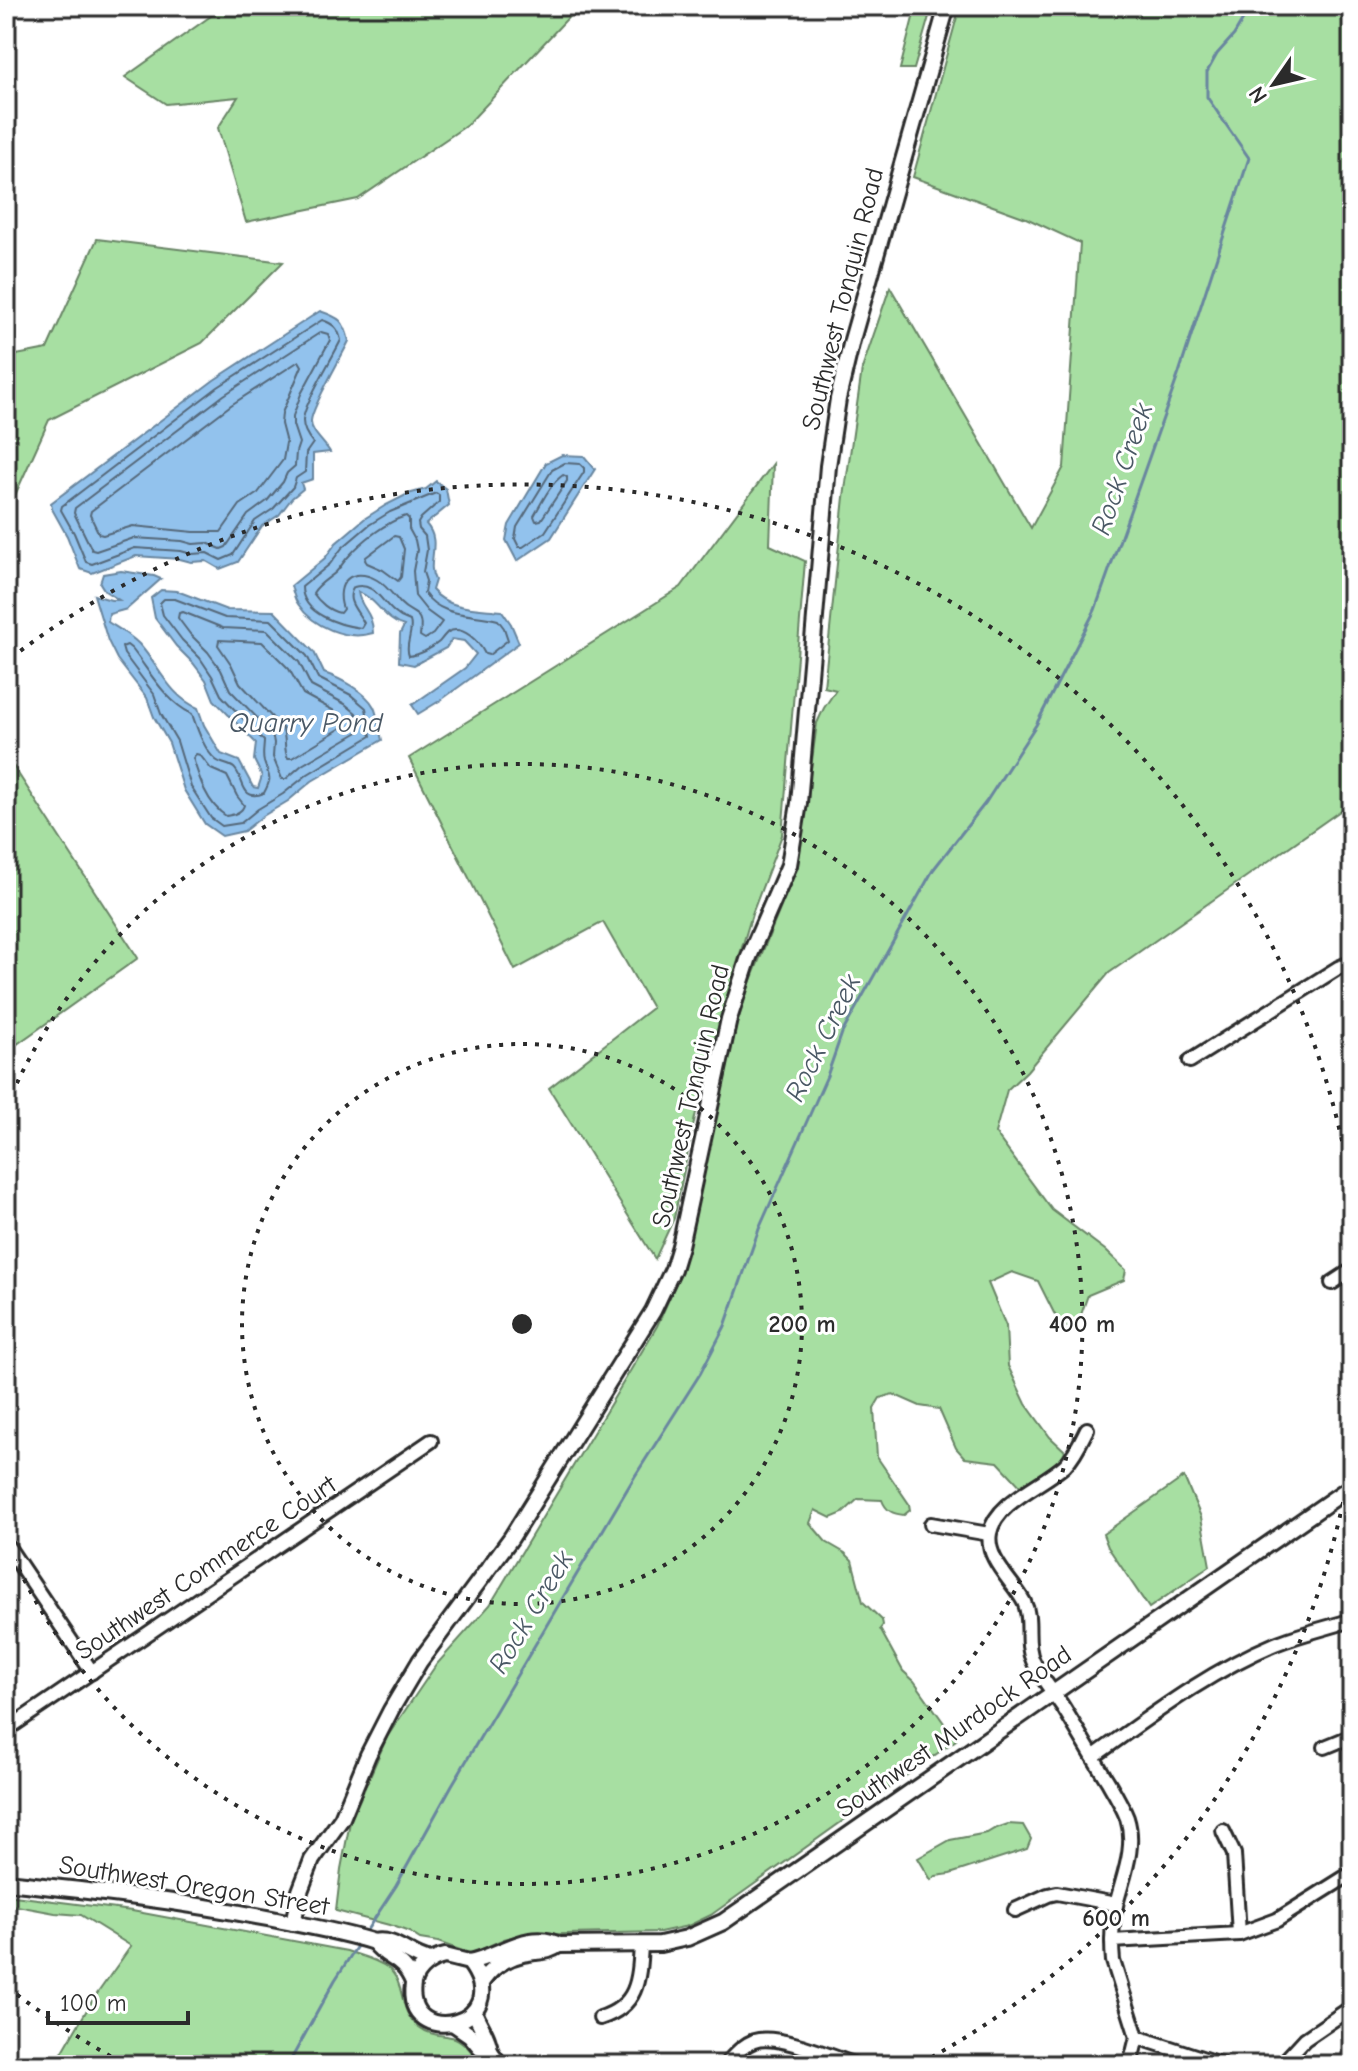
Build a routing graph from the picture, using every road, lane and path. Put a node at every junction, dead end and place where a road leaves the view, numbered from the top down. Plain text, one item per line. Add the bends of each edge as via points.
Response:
1 (947, 6) edge
2 (1352, 962) edge
3 (1190, 1061) dead end
4 (1352, 1270) edge
5 (1332, 1283) dead end
6 (1087, 1429) dead end
7 (431, 1441) dead end
8 (1352, 1486) edge
9 (931, 1524) dead end
10 (989, 1534) junction
11 (6, 1544) edge
12 (1352, 1620) edge
13 (92, 1672) junction
14 (1053, 1692) junction
15 (6, 1730) edge
16 (1352, 1736) edge
17 (1325, 1747) dead end
18 (1093, 1757) junction
19 (1223, 1831) dead end
20 (1352, 1873) edge
21 (6, 1882) edge
22 (1116, 1904) junction
23 (1015, 1910) dead end
24 (293, 1923) junction
25 (1239, 1934) junction
26 (1112, 1941) junction
27 (374, 1942) junction
28 (559, 1945) junction
29 (641, 1945) junction
30 (431, 1961) junction
31 (469, 1962) junction
32 (413, 1982) junction
33 (481, 1983) junction
34 (1352, 2007) edge
35 (474, 2011) junction
36 (600, 2018) dead end
37 (454, 2024) junction
38 (1137, 2037) junction
39 (490, 2051) junction
40 (500, 2065) edge
41 (725, 2065) edge
42 (856, 2065) edge
43 (1130, 2065) edge
44 (1223, 2065) edge
45 (1281, 2065) edge

1 - 24 main road, Southwest Tonquin Road via 838,399 792,850 736,993 673,1269 653,1311 511,1538 402,1689 342,1818 312,1860
2 - 3 street
4 - 5 street
6 - 10 street via 1068,1462 1009,1504
7 - 13 street, Southwest Commerce Court
8 - 14 main road, Southwest Murdock Road
9 - 10 street
10 - 14 street via 997,1563 1025,1604 1033,1661
11 - 13 street
12 - 18 street via 1278,1643 1223,1668
13 - 15 street, Southwest Commerce Court
14 - 18 street
14 - 29 main road, Southwest Murdock Road via 741,1911 687,1938
16 - 17 street
18 - 22 street via 1122,1807 1130,1834
19 - 25 street via 1234,1854
20 - 25 street via 1277,1920
21 - 24 main road, Southwest Oregon Street
22 - 23 street via 1057,1893
22 - 26 street
24 - 27 main road, Southwest Oregon Street
25 - 26 street
26 - 38 street via 1113,1961
27 - 30 main road, Southwest Oregon Street via 383,1940
27 - 32 main road, Southwest Oregon Street via 404,1965
28 - 29 main road, Southwest Murdock Road
28 - 31 main road, Southwest Murdock Road via 529,1942
28 - 33 main road, Southwest Murdock Road via 500,1962
29 - 36 street via 639,1982 631,1998 615,2014
30 - 31 main road, Southwest Oregon Street via 445,1956
30 - 32 main road
31 - 33 main road
32 - 37 main road, Southwest Oregon Street via 417,2011 429,2021
33 - 35 main road
34 - 45 street via 1305,2039
35 - 37 main road
35 - 39 main road, Southwest Oregon Street
37 - 39 main road, Southwest Oregon Street
38 - 43 street
38 - 44 street
39 - 40 main road, Southwest Oregon Street
41 - 42 street via 743,2047 771,2039

